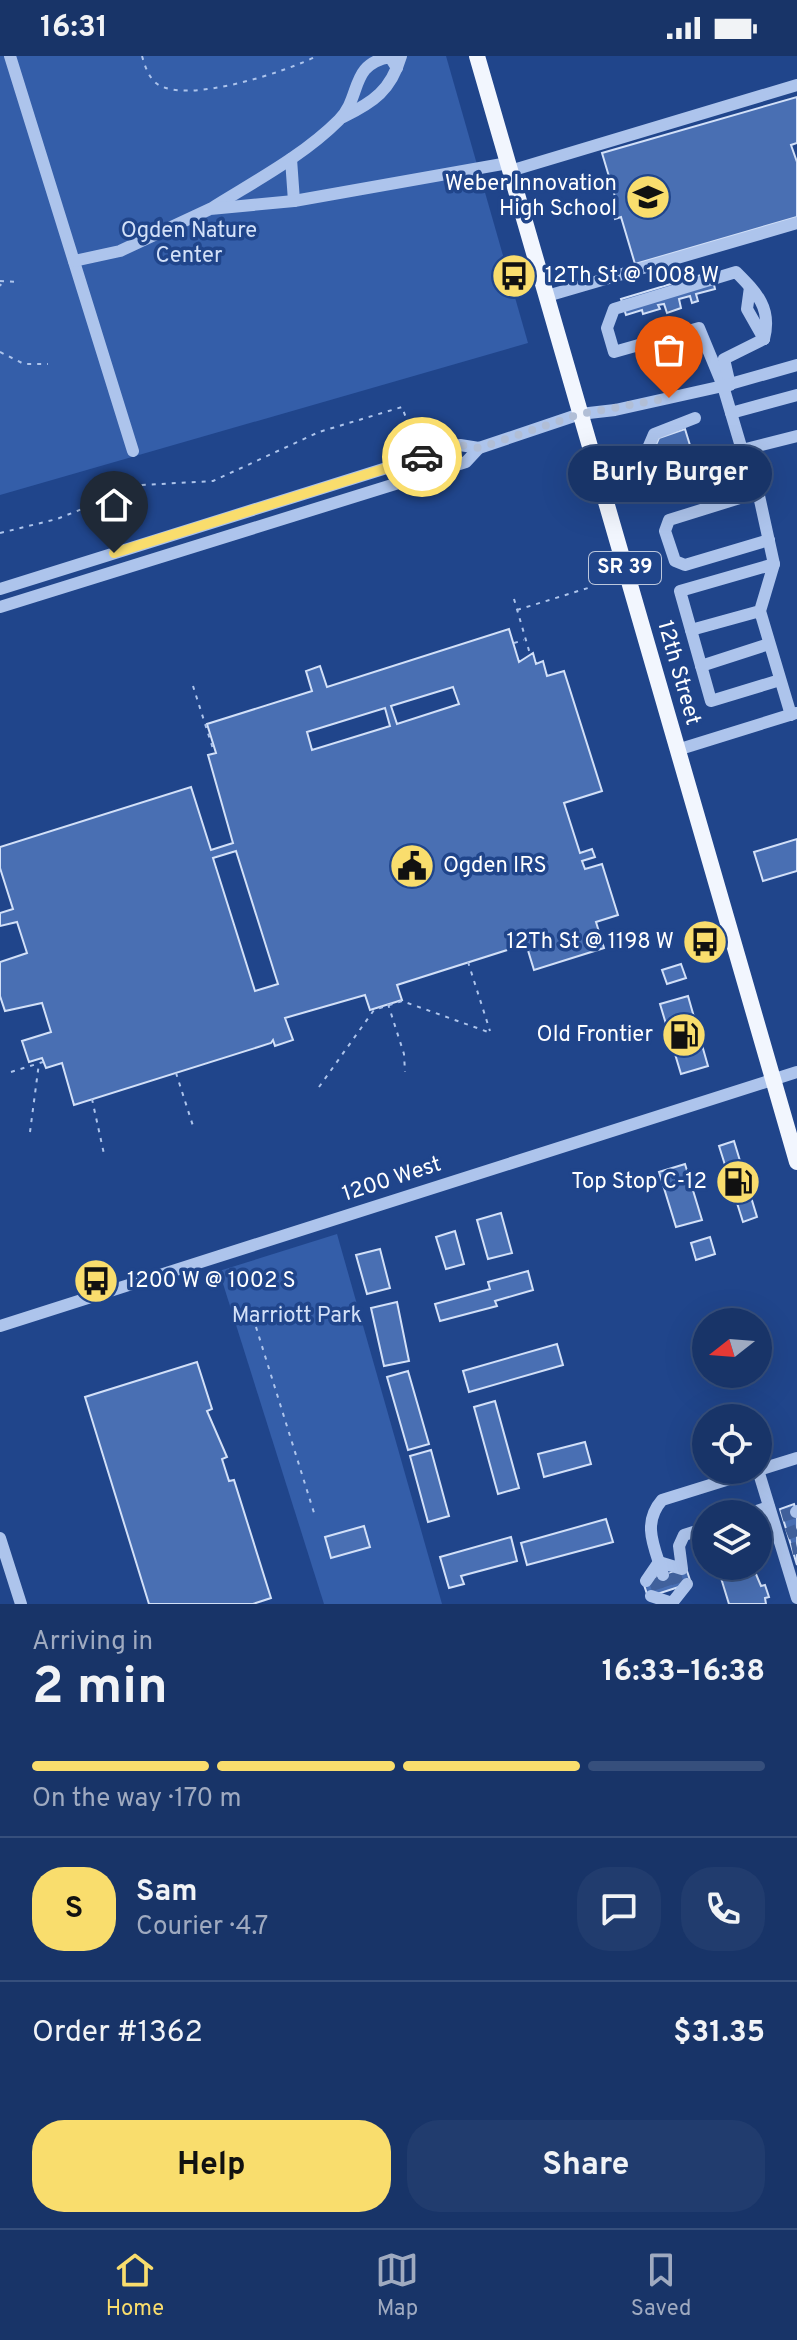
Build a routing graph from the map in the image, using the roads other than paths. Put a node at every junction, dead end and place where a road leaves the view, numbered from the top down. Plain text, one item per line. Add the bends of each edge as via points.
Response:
1 (10, 56) edge
2 (477, 56) edge
3 (399, 62) edge
4 (797, 85) edge
5 (343, 117) junction
6 (291, 159) junction
7 (509, 167) junction
8 (294, 201) junction
9 (210, 209) junction
10 (797, 223) edge
11 (74, 261) junction
12 (547, 296) junction
13 (797, 365) edge
14 (727, 386) junction
15 (797, 395) edge
16 (731, 413) junction
17 (580, 414) junction
18 (695, 418) dead end
19 (797, 436) edge
20 (479, 448) junction
21 (133, 451) dead end
22 (423, 457) junction
23 (747, 467) dead end
24 (430, 474) junction
25 (724, 475) dead end
26 (759, 492) junction
27 (769, 540) junction
28 (774, 564) junction
29 (0, 589) edge
30 (0, 607) edge
31 (760, 611) junction
32 (691, 630) junction
33 (769, 644) junction
34 (701, 666) junction
35 (780, 680) junction
36 (794, 714) edge
37 (677, 750) junction
38 (797, 1072) edge
39 (772, 1080) junction
40 (797, 1162) edge
41 (0, 1326) edge
42 (796, 1461) edge
43 (772, 1467) edge
44 (713, 1484) edge
45 (763, 1484) edge
46 (775, 1514) joint
47 (692, 1532) edge
48 (0, 1538) edge
49 (659, 1562) junction
50 (792, 1567) edge
51 (664, 1575) junction
52 (795, 1583) edge
53 (797, 1598) edge
54 (21, 1604) edge

1 - 11 street
2 - 7 main road, 12th Street / SR 39
3 - 5 street via 385,92
3 - 5 street via 390,57 375,60 361,74
4 - 7 street
5 - 6 street
6 - 8 street
6 - 9 street
7 - 8 street
7 - 12 main road, 12th Street / SR 39
8 - 9 street
9 - 11 street via 120,251
10 - 12 street
11 - 21 street
12 - 17 main road, 12th Street / SR 39
13 - 14 street
14 - 14 street via 724,359 764,339 747,309 750,287 736,272 614,309 607,328 614,352 699,328
14 - 16 street
14 - 17 street
15 - 16 street
16 - 19 street via 742,450
17 - 20 street
17 - 37 main road, 12th Street / SR 39
18 - 25 street via 654,434 642,462 648,484 670,494
20 - 22 street via 460,445
20 - 24 street via 466,462
22 - 24 street
22 - 29 street
23 - 26 street
24 - 30 street
26 - 27 street
26 - 27 street via 681,514 669,520 665,531 675,561 685,565
27 - 28 street
28 - 31 street
28 - 32 street via 680,591
31 - 32 street
31 - 33 street
32 - 34 street
33 - 34 street
33 - 35 street
34 - 35 street via 711,701
35 - 36 street
36 - 37 street
37 - 39 main road, 12th Street / SR 39
38 - 39 street, 1200 West
39 - 40 main road, 12th Street / SR 39
39 - 41 street, 1200 West
42 - 43 street
44 - 49 street via 662,1500 651,1513
45 - 46 street
46 - 50 street
47 - 51 street via 684,1535
48 - 54 street
49 - 51 street
49 - 51 street
50 - 52 street
52 - 53 street

